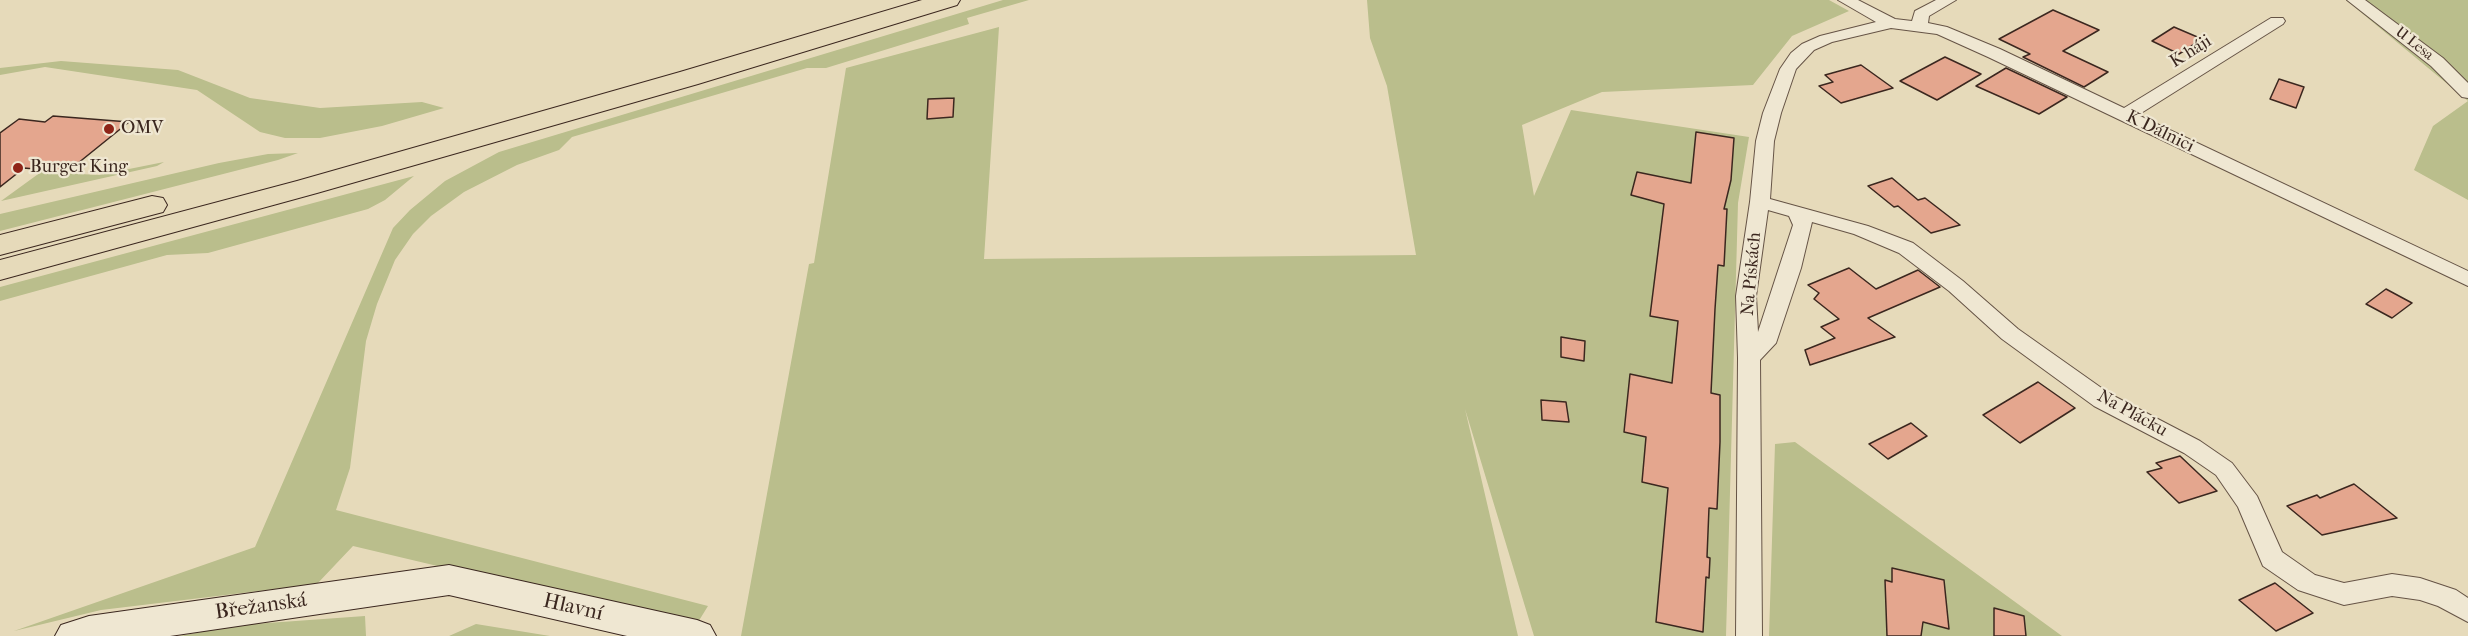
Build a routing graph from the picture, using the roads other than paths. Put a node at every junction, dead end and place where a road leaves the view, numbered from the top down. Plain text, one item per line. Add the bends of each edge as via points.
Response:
1 (882, 0) edge
2 (948, 0) edge
3 (1846, 0) edge
4 (1948, 0) edge
5 (2355, 0) edge
6 (2277, 21) dead end
7 (1891, 22) junction
8 (1920, 26) junction
9 (2468, 93) edge
10 (2125, 115) junction
11 (1760, 202) junction
12 (1797, 212) junction
13 (0, 245) edge
14 (0, 270) edge
15 (2468, 279) edge
16 (1749, 358) junction
17 (448, 580) joint
18 (2457, 604) edge
19 (74, 636) edge
20 (698, 636) edge
21 (1749, 636) edge

1 - 13 highway via 318,161
2 - 14 highway via 352,174
3 - 7 street, K Dálnici
4 - 8 street via 1921,14
5 - 9 street, U Lesa via 2437,62
6 - 10 street, K háji
7 - 8 street, K Dálnici
7 - 11 street, Na Pískách via 1808,46 1788,69 1764,141
8 - 10 street, K Dálnici via 1941,30
10 - 15 street, K Dálnici
11 - 12 street, Na Plácku
11 - 16 street, Na Pískách via 1746,296
12 - 16 street via 1803,225 1791,268 1765,343
12 - 18 street, Na Plácku via 1906,248 2010,334 2102,400 2192,447 2224,469 2248,503 2272,559 2307,583 2344,594 2392,585 2420,589
16 - 21 street, Na Pískách
17 - 19 street, Břežanská
17 - 20 street, Hlavní

